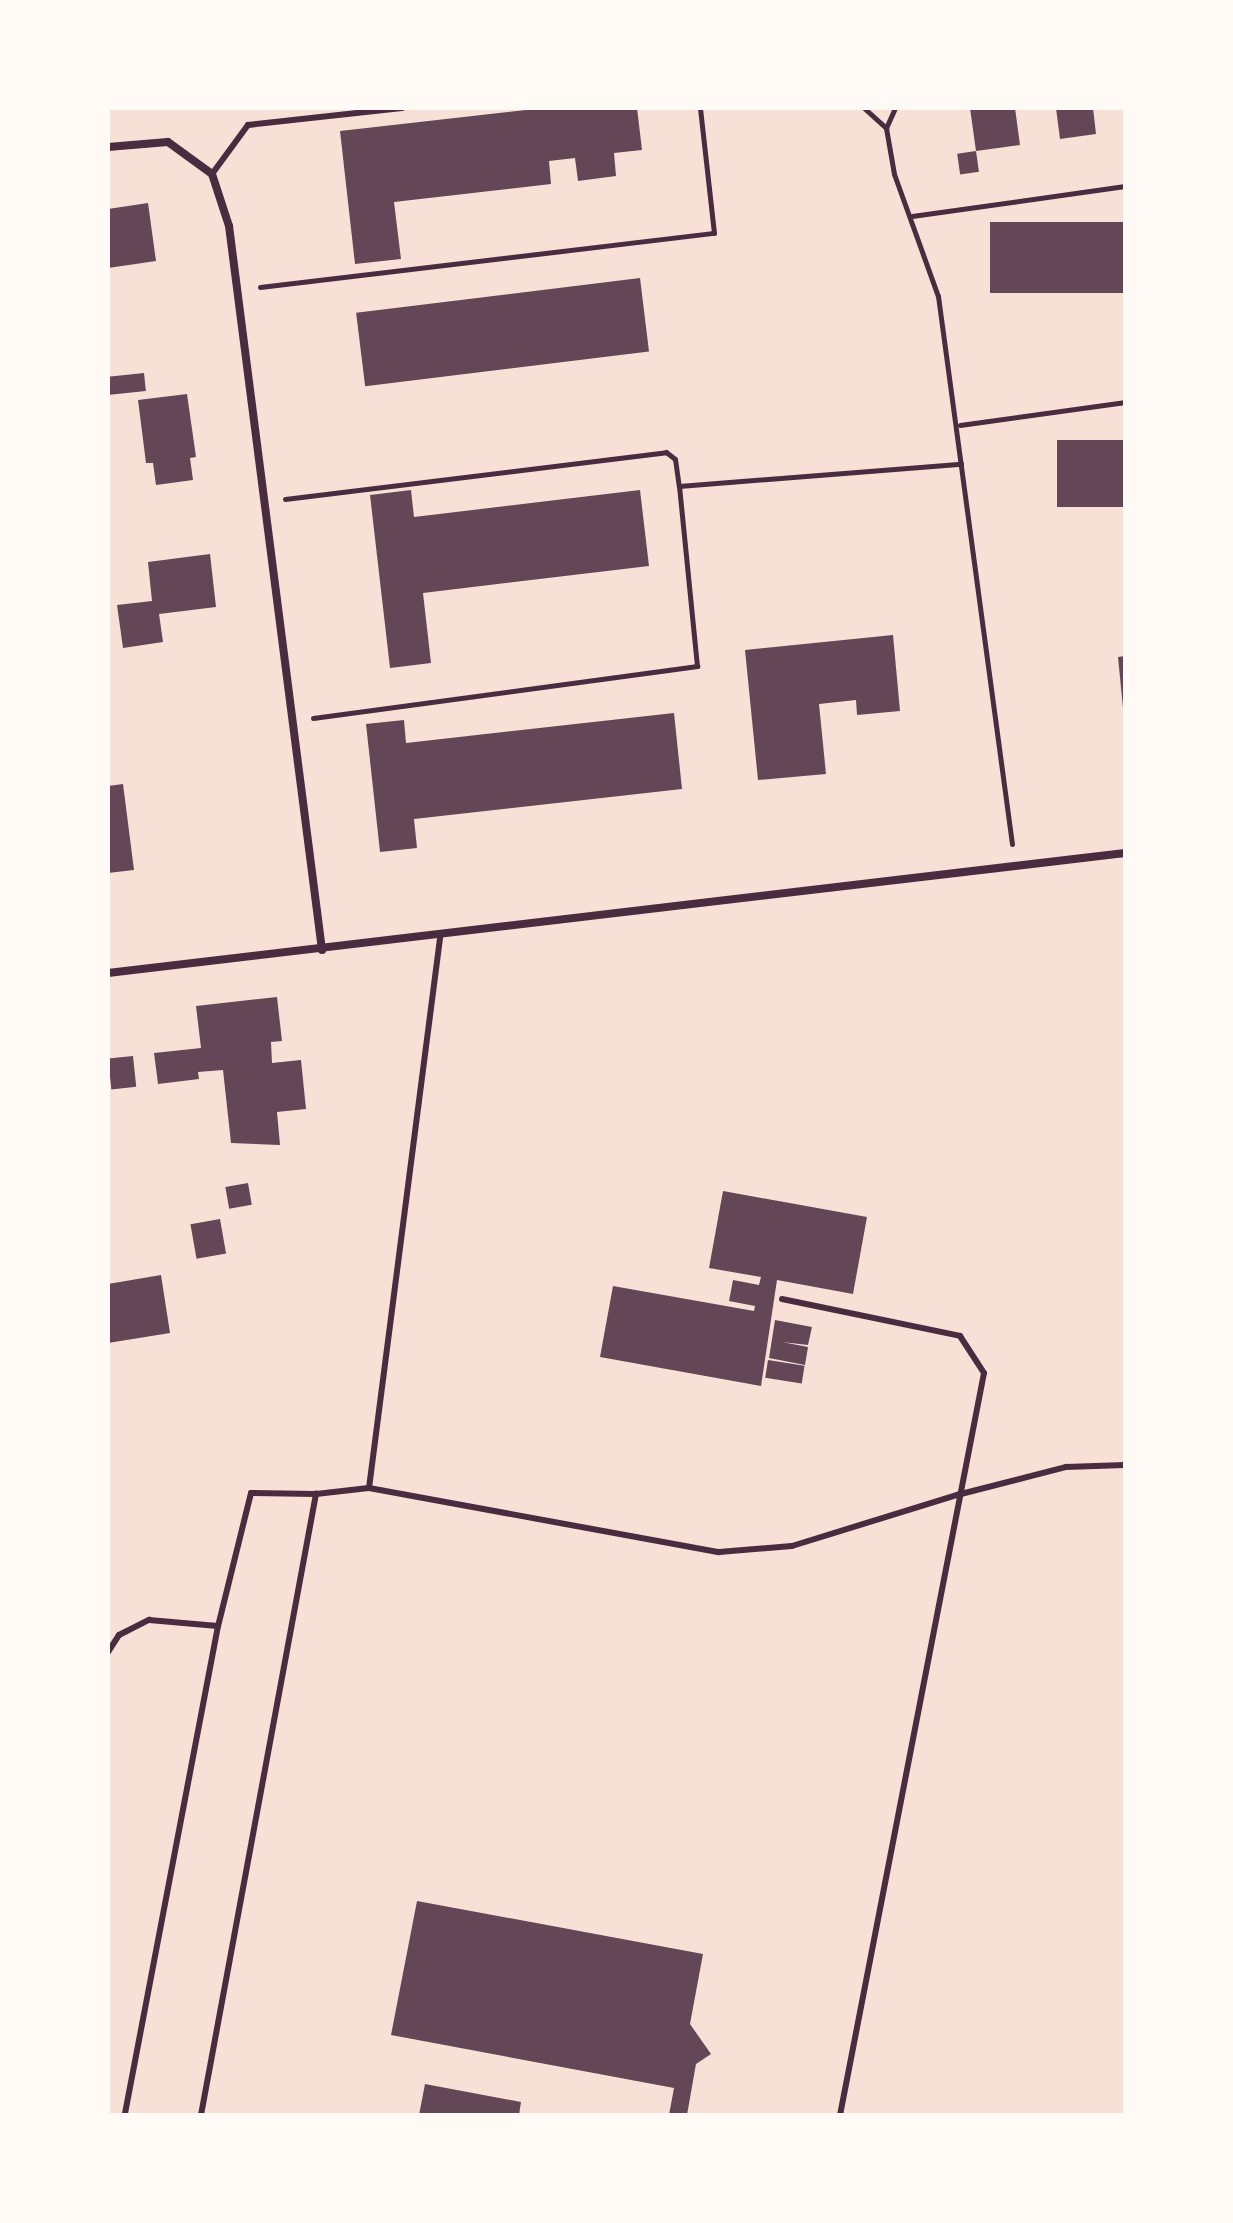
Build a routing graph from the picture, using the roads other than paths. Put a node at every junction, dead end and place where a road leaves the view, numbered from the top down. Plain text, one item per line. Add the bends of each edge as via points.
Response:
1 (402, 108) edge
2 (108, 147) edge
3 (212, 174) junction
4 (1125, 853) edge
5 (440, 938) junction
6 (322, 950) junction
7 (108, 973) edge
8 (782, 1299) dead end
9 (1125, 1465) edge
10 (369, 1488) junction
11 (316, 1494) junction
12 (957, 1495) junction
13 (218, 1626) junction
14 (108, 1652) edge
15 (125, 2115) edge
16 (201, 2115) edge
17 (840, 2115) edge

1 - 3 lane via 248,125
2 - 3 street via 168,142
3 - 6 street via 229,226 260,502 295,720
4 - 5 street
5 - 6 street
5 - 10 lane
6 - 7 street
8 - 12 lane via 960,1336 974,1350 984,1373 972,1455
9 - 12 lane via 1066,1467
10 - 11 lane
10 - 12 lane via 719,1552 792,1546
11 - 13 lane via 251,1493
11 - 16 lane
12 - 17 lane
13 - 14 lane via 149,1620 119,1635
13 - 15 lane

